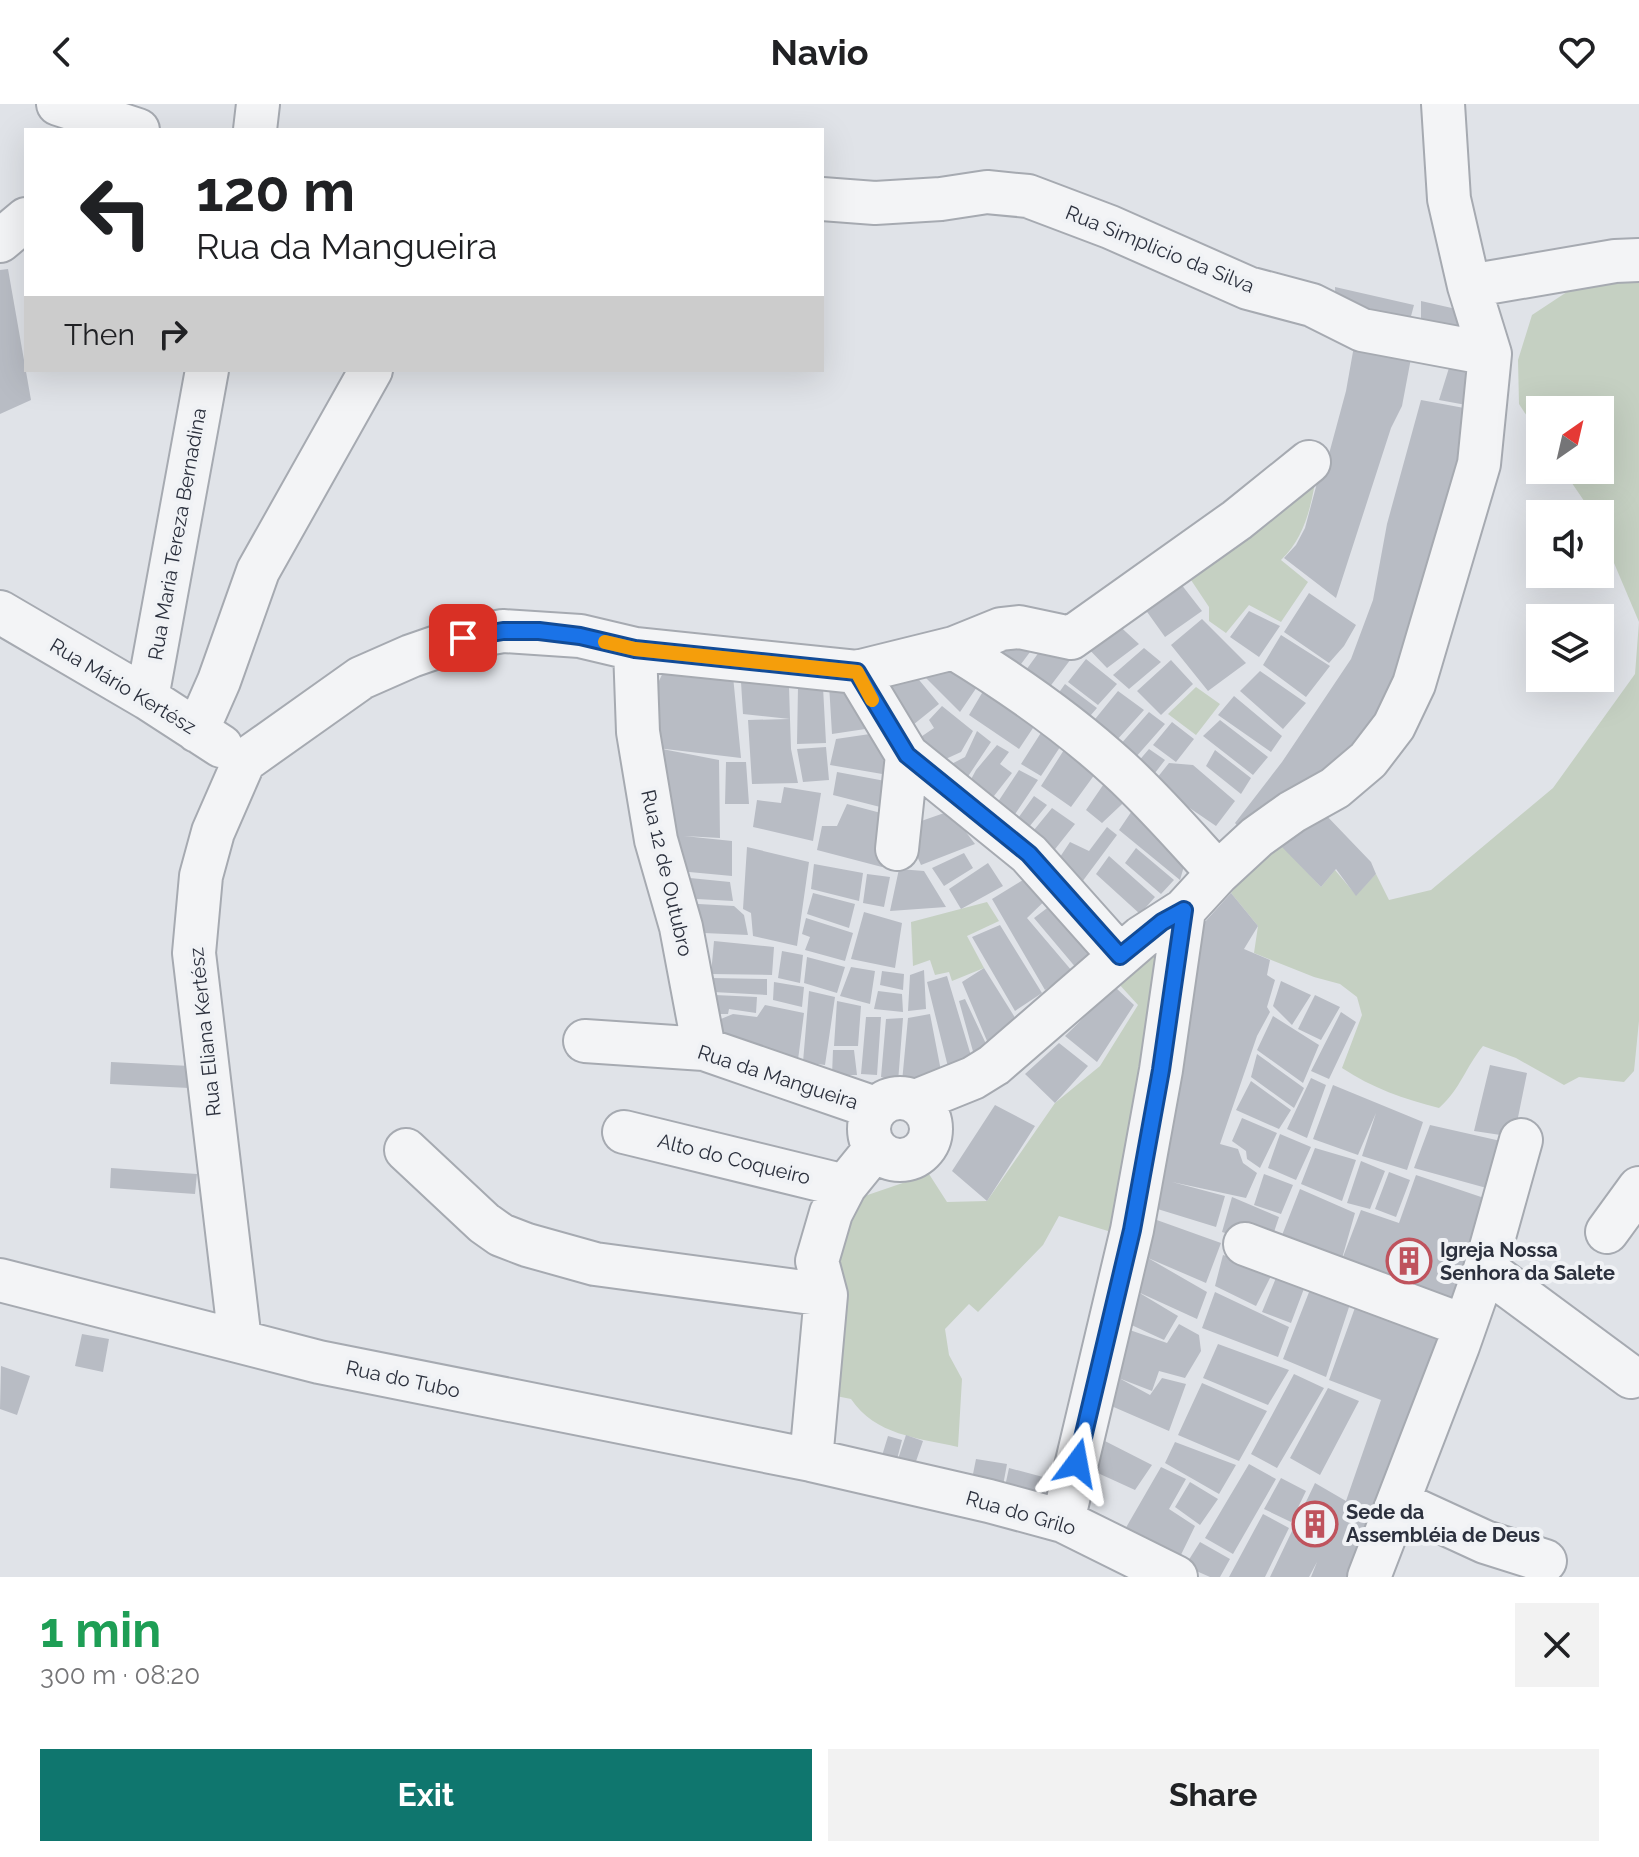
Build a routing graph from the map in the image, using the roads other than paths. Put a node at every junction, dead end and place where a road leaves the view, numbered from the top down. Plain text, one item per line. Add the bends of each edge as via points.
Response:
1 (58, 104) edge
2 (258, 104) edge
3 (1443, 104) edge
4 (50, 128) edge
5 (132, 128) edge
6 (255, 128) edge
7 (824, 199) edge
8 (24, 221) edge
9 (0, 241) edge
10 (1639, 260) edge
11 (1469, 286) junction
12 (1490, 354) junction
13 (207, 372) edge
14 (370, 372) edge
15 (1309, 462) dead end
16 (0, 612) edge
17 (954, 648) junction
18 (635, 649) junction
19 (857, 672) junction
20 (147, 698) junction
21 (197, 731) junction
22 (907, 755) junction
23 (244, 761) junction
24 (897, 849) dead end
25 (1218, 873) junction
26 (1184, 910) junction
27 (1120, 956) junction
28 (585, 1041) dead end
29 (704, 1049) junction
30 (924, 1117) junction
31 (875, 1128) junction
32 (624, 1132) dead end
33 (1521, 1140) dead end
34 (406, 1150) dead end
35 (845, 1186) junction
36 (1639, 1188) edge
37 (1607, 1232) dead end
38 (1245, 1244) dead end
39 (1485, 1269) junction
40 (0, 1280) edge
41 (826, 1295) junction
42 (1465, 1326) junction
43 (240, 1341) junction
44 (1631, 1377) dead end
45 (811, 1460) junction
46 (1398, 1502) junction
47 (1063, 1521) junction
48 (1545, 1561) dead end
49 (1176, 1577) edge
50 (1369, 1577) edge

1 - 4 street
1 - 5 street
2 - 6 street
3 - 11 street via 1449,199
7 - 12 street, Rua Simplicio da Silva via 875,203 987,192 1028,196 1248,288 1312,305 1362,330
8 - 9 street
10 - 11 street
11 - 12 street
12 - 25 street via 1479,464 1414,684 1394,726 1368,760 1335,788 1257,837
13 - 20 street, Rua Maria Tereza Bernadina
14 - 21 street via 258,571
15 - 17 street via 1071,638 1019,627
16 - 20 street, Rua Mário Kertész
17 - 19 street
17 - 25 street via 1004,678 1094,747
18 - 19 street
18 - 23 street via 539,631 463,638 361,678
18 - 29 street, Rua 12 de Outubro via 638,732 656,840 681,927
19 - 22 street
20 - 21 street, Rua Mário Kertész
21 - 23 street, Rua Mário Kertész
22 - 24 street
22 - 27 street via 1029,854
23 - 43 street, Rua Eliana Kertész via 213,832 201,876 194,953
25 - 26 street
26 - 27 street
26 - 47 street via 1132,1230
27 - 30 street via 994,1065
28 - 29 street, Rua da Mangueira
29 - 31 street, Rua da Mangueira
30 - 31 street via 895,1097
30 - 31 street via 925,1150 909,1160 890,1159
31 - 35 street
32 - 35 street, Alto do Coqueiro
33 - 39 street
34 - 41 street via 484,1223 527,1245 595,1264
35 - 41 street via 817,1261
36 - 37 street
38 - 42 street
39 - 42 street
39 - 44 street
40 - 43 street, Rua do Tubo
41 - 45 street
42 - 46 street
43 - 45 street, Rua do Tubo via 319,1362
45 - 47 street, Rua do Grilo
46 - 48 street via 1485,1542
46 - 50 street
47 - 49 street, Rua do Grilo

